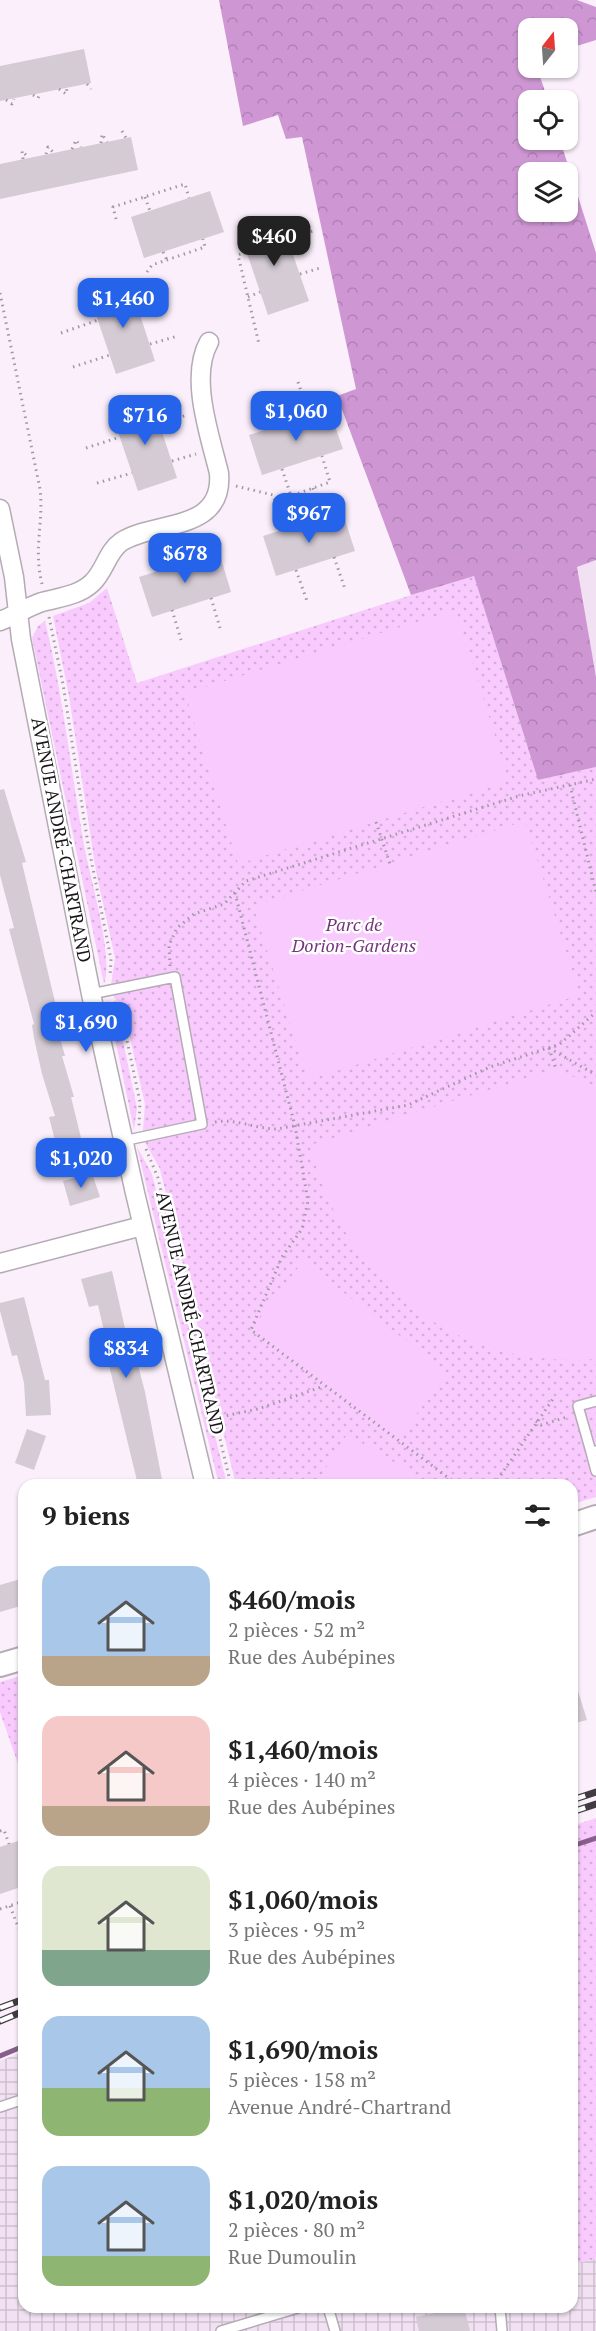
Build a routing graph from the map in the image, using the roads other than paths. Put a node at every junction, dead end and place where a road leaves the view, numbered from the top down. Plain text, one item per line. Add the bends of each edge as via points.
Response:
1 (208, 342) dead end
2 (0, 508) edge
3 (19, 612) junction
4 (0, 621) edge
5 (92, 994) junction
6 (131, 1136) junction
7 (142, 1226) junction
8 (0, 1263) edge
9 (596, 1401) edge
10 (593, 1452) edge
11 (596, 1471) edge
12 (204, 1479) edge
13 (596, 1517) edge
14 (578, 1523) edge
15 (18, 1660) edge
16 (0, 1665) edge
17 (18, 2101) edge
18 (0, 2107) edge
19 (281, 2313) edge
20 (330, 2313) edge
21 (500, 2313) edge
22 (220, 2331) edge
23 (335, 2331) edge
24 (502, 2331) edge

1 - 3 street via 201,358 200,375 219,473 219,489 213,503 197,518 119,544 98,576 83,590
2 - 3 street, AVENUE ANDRÉ-CHARTRAND
3 - 4 street
3 - 5 street, AVENUE ANDRÉ-CHARTRAND via 21,639
5 - 6 street, AVENUE ANDRÉ-CHARTRAND
5 - 6 lane via 175,977 202,1124
6 - 7 street, AVENUE ANDRÉ-CHARTRAND
7 - 8 street
7 - 12 street, AVENUE ANDRÉ-CHARTRAND
9 - 10 lane via 578,1406
10 - 11 lane
13 - 14 street
15 - 16 street
17 - 18 lane
19 - 22 lane
20 - 23 lane
21 - 24 lane

